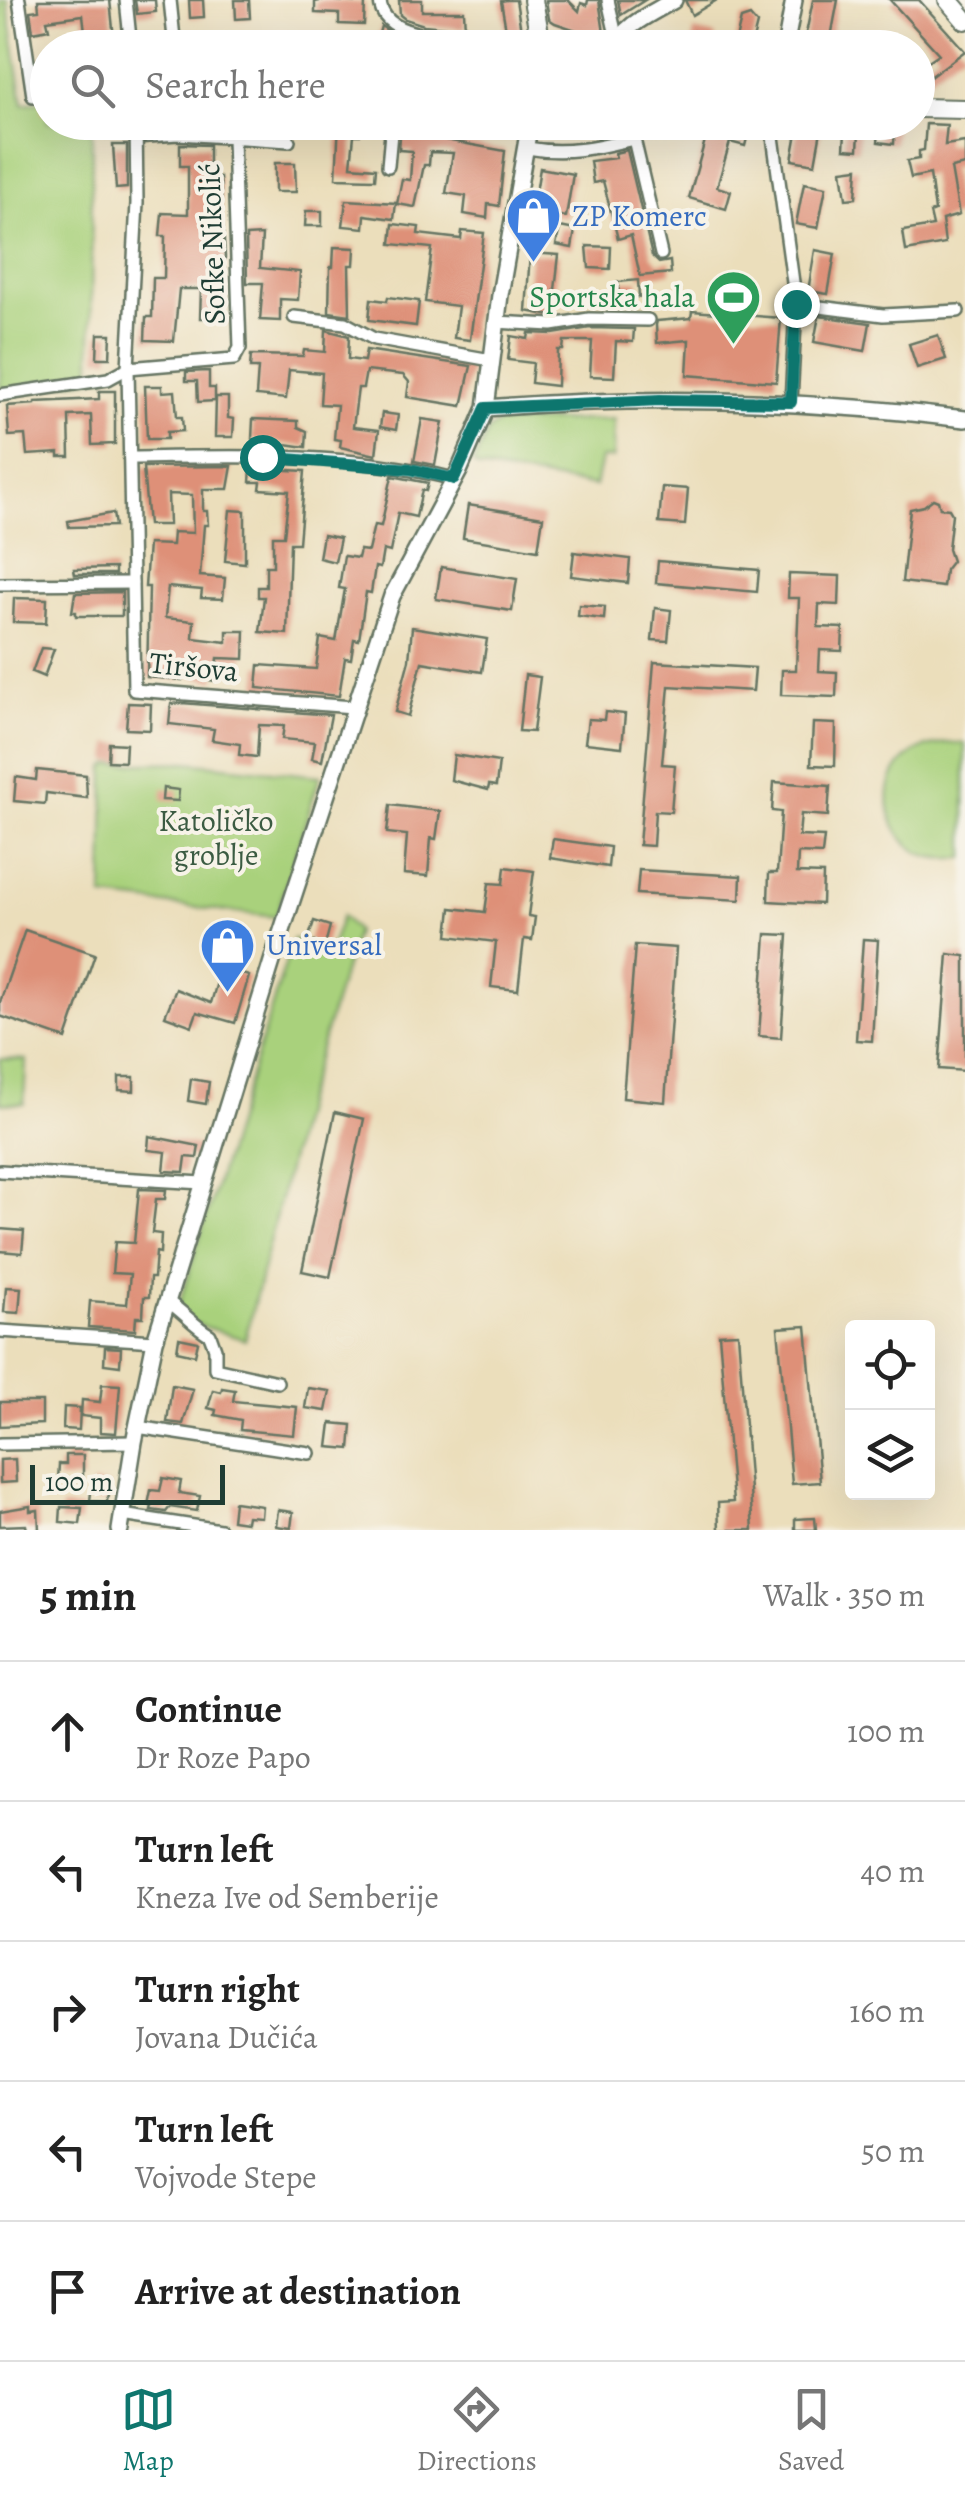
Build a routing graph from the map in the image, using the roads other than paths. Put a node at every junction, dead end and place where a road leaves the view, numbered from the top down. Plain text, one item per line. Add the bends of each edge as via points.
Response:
1 (19, 0) edge
2 (126, 0) edge
3 (170, 0) edge
4 (380, 0) edge
5 (533, 0) edge
6 (608, 0) edge
7 (674, 0) edge
8 (794, 0) edge
9 (129, 30) edge
10 (173, 30) edge
11 (405, 30) edge
12 (540, 30) edge
13 (613, 30) edge
14 (627, 30) edge
15 (788, 30) edge
16 (30, 75) edge
17 (935, 108) edge
18 (965, 109) edge
19 (136, 140) edge
20 (233, 140) edge
21 (260, 140) edge
22 (390, 140) edge
23 (527, 140) edge
24 (630, 140) edge
25 (634, 140) edge
26 (773, 140) edge
27 (288, 141) dead end
28 (526, 148) junction
29 (388, 166) dead end
30 (661, 254) dead end
31 (796, 304) junction
32 (958, 311) dead end
33 (294, 318) dead end
34 (648, 320) dead end
35 (495, 322) junction
36 (491, 360) junction
37 (128, 368) junction
38 (0, 395) edge
39 (791, 402) junction
40 (486, 408) junction
41 (965, 419) edge
42 (130, 458) junction
43 (454, 479) junction
44 (132, 583) junction
45 (0, 584) edge
46 (353, 707) junction
47 (0, 1171) edge
48 (203, 1183) junction
49 (167, 1301) junction
50 (0, 1330) edge
51 (155, 1342) junction
52 (276, 1382) dead end
53 (135, 1435) junction
54 (0, 1444) edge
55 (309, 1453) dead end
56 (121, 1522) edge
57 (220, 1530) edge

1 - 16 street
2 - 9 street
3 - 10 street
4 - 11 street via 386,20
5 - 12 main road
6 - 13 street
7 - 14 street
8 - 15 street
17 - 18 main road
19 - 37 street
20 - 37 street, Sofke Nikolić via 240,348 234,359
21 - 27 street, Sofke Nikolić
22 - 29 street
23 - 28 street
24 - 28 street via 580,152
25 - 30 street
26 - 31 street
28 - 35 street
31 - 32 street via 883,316
31 - 39 street
33 - 36 street via 345,323 374,338
34 - 35 street
35 - 36 street
36 - 40 street
37 - 38 street, Sofke Nikolić via 108,379
37 - 42 street, Tiršova
39 - 40 street via 631,400
39 - 41 street
40 - 43 street
42 - 43 street via 262,457
42 - 44 street, Tiršova
43 - 46 street via 392,596
44 - 45 street
44 - 46 street, Tiršova via 134,690
46 - 48 street
47 - 48 street
48 - 49 street
49 - 51 street
49 - 52 street via 210,1335 215,1368
50 - 51 street
51 - 53 street
53 - 54 street
53 - 55 street
53 - 56 street
56 - 57 street

